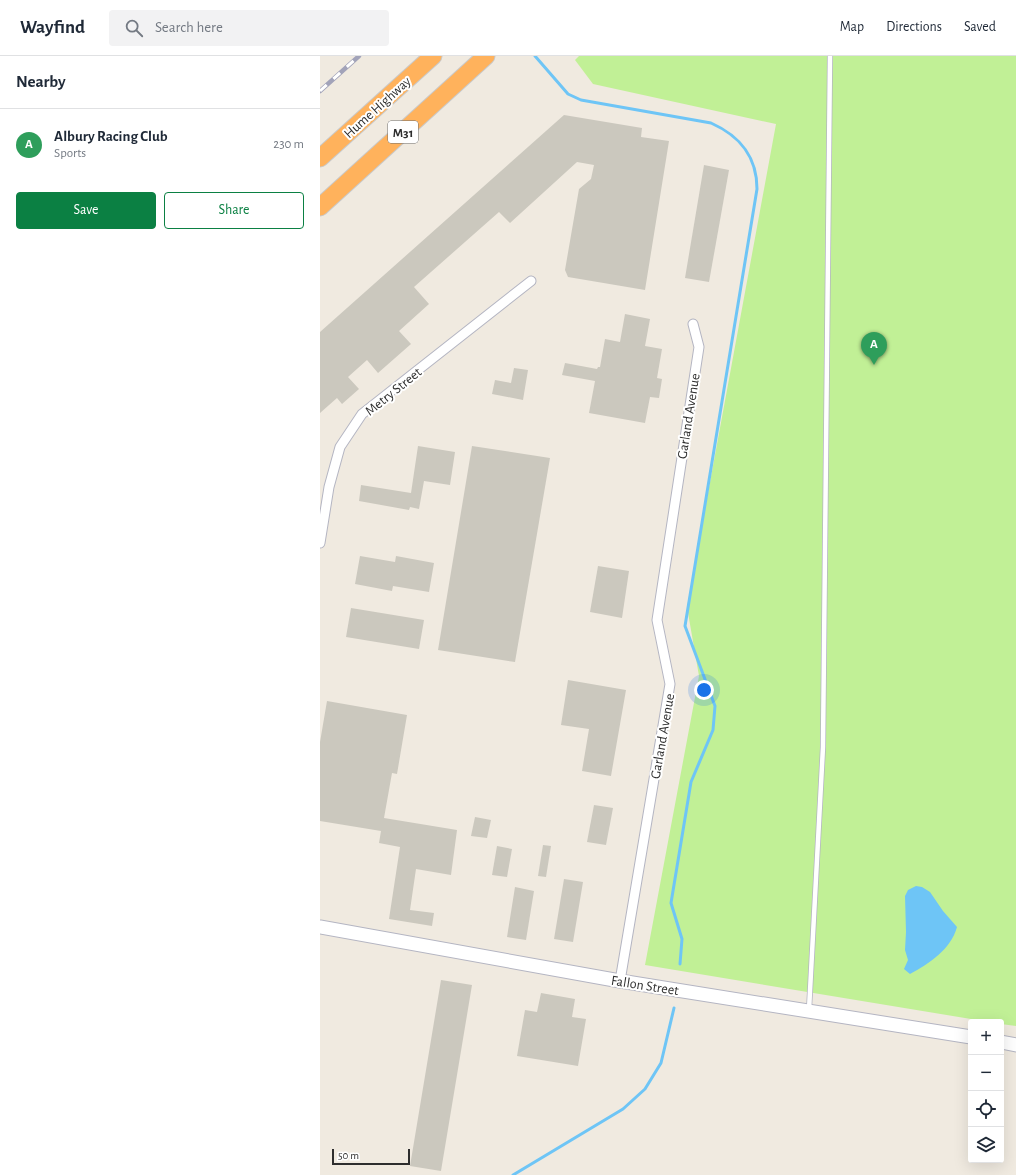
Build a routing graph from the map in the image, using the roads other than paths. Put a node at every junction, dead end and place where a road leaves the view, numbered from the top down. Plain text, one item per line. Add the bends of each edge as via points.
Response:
1 (433, 56) edge
2 (486, 56) edge
3 (830, 56) edge
4 (320, 158) edge
5 (320, 207) edge
6 (531, 281) dead end
7 (693, 324) dead end
8 (320, 543) edge
9 (320, 927) edge
10 (620, 981) junction
11 (809, 1012) junction
12 (968, 1037) edge
13 (1004, 1043) edge
14 (1016, 1045) edge

1 - 4 highway, Hume Highway / M31
2 - 5 highway, M31
3 - 11 lane via 823,747
6 - 8 street, Metry Street via 362,414 340,447 329,487
7 - 10 street, Garland Avenue via 699,347 657,620 670,684
9 - 10 street, Fallon Street
10 - 11 street, Fallon Street
11 - 12 street, Fallon Street
13 - 14 street

